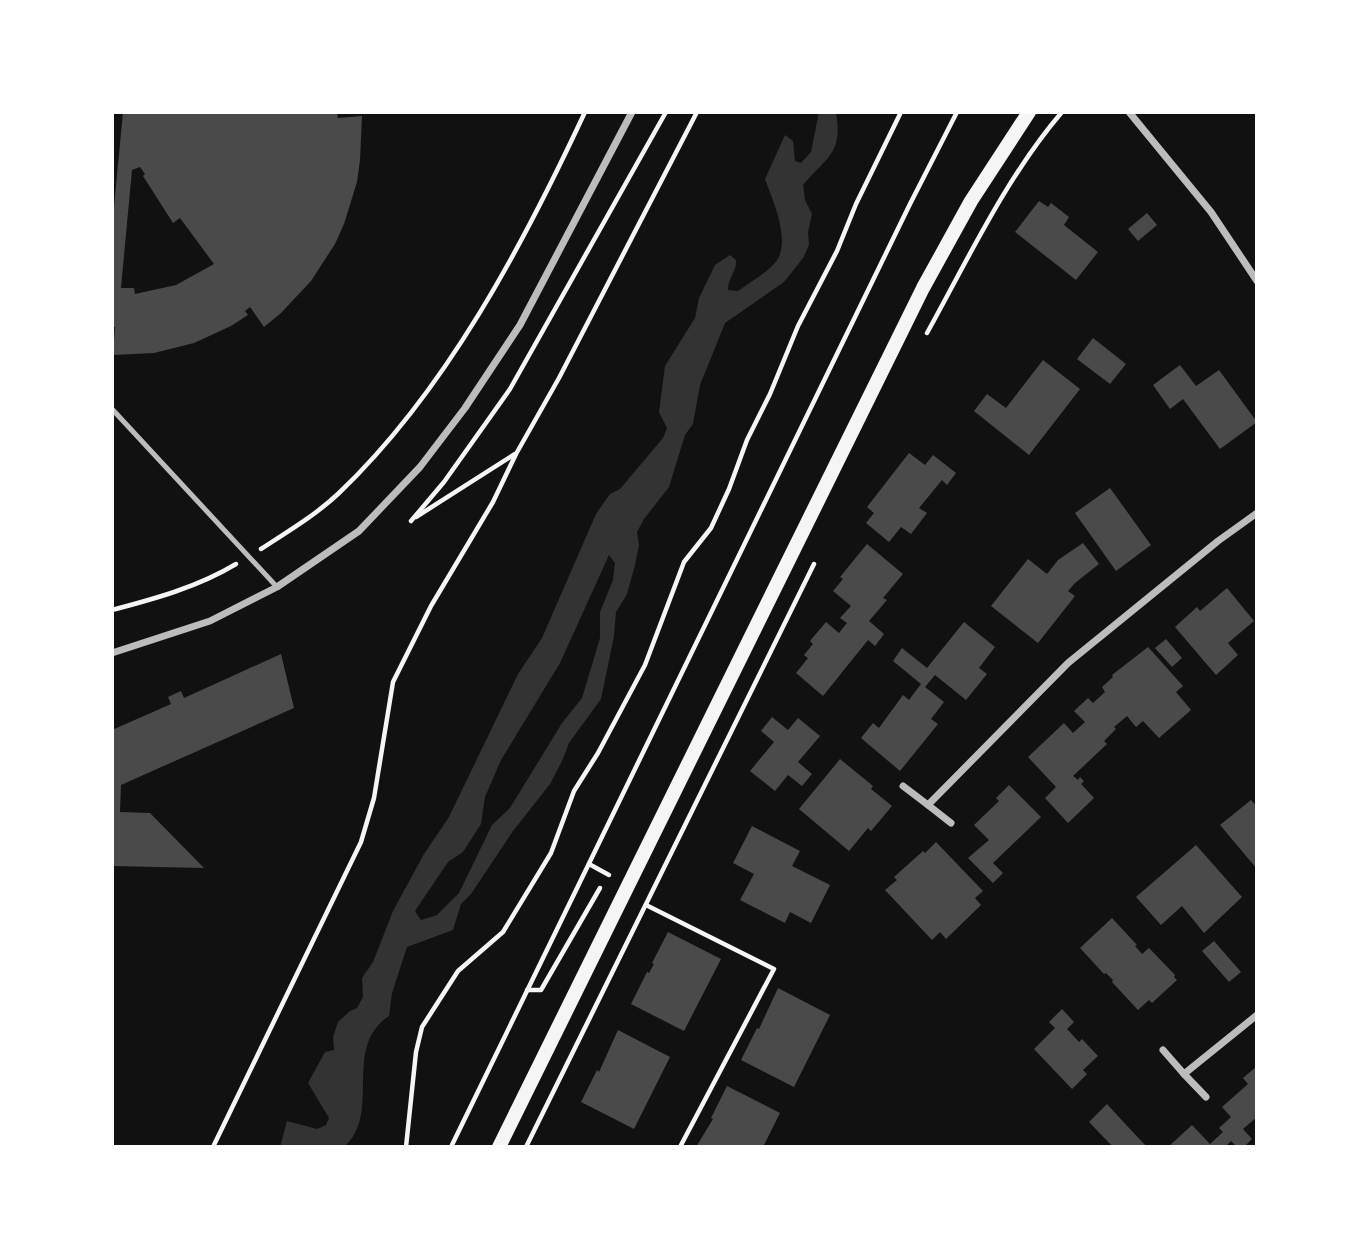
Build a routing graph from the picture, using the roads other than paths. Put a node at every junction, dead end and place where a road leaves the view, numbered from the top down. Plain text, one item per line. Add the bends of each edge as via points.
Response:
1 (632, 112) edge
2 (1029, 112) edge
3 (1129, 112) edge
4 (1257, 281) edge
5 (112, 409) edge
6 (1257, 513) edge
7 (277, 587) junction
8 (112, 653) edge
9 (903, 786) dead end
10 (928, 805) junction
11 (951, 823) dead end
12 (1257, 1015) edge
13 (1163, 1050) dead end
14 (1184, 1073) junction
15 (1206, 1097) dead end
16 (499, 1147) edge

1 - 7 street via 520,325 465,408 419,467 359,531
2 - 16 main road via 971,201 923,288
3 - 4 street via 1211,212
5 - 7 lane
6 - 10 street via 1068,663
7 - 8 street via 210,621
9 - 10 street
10 - 11 street
12 - 14 street
13 - 14 street
14 - 15 street

